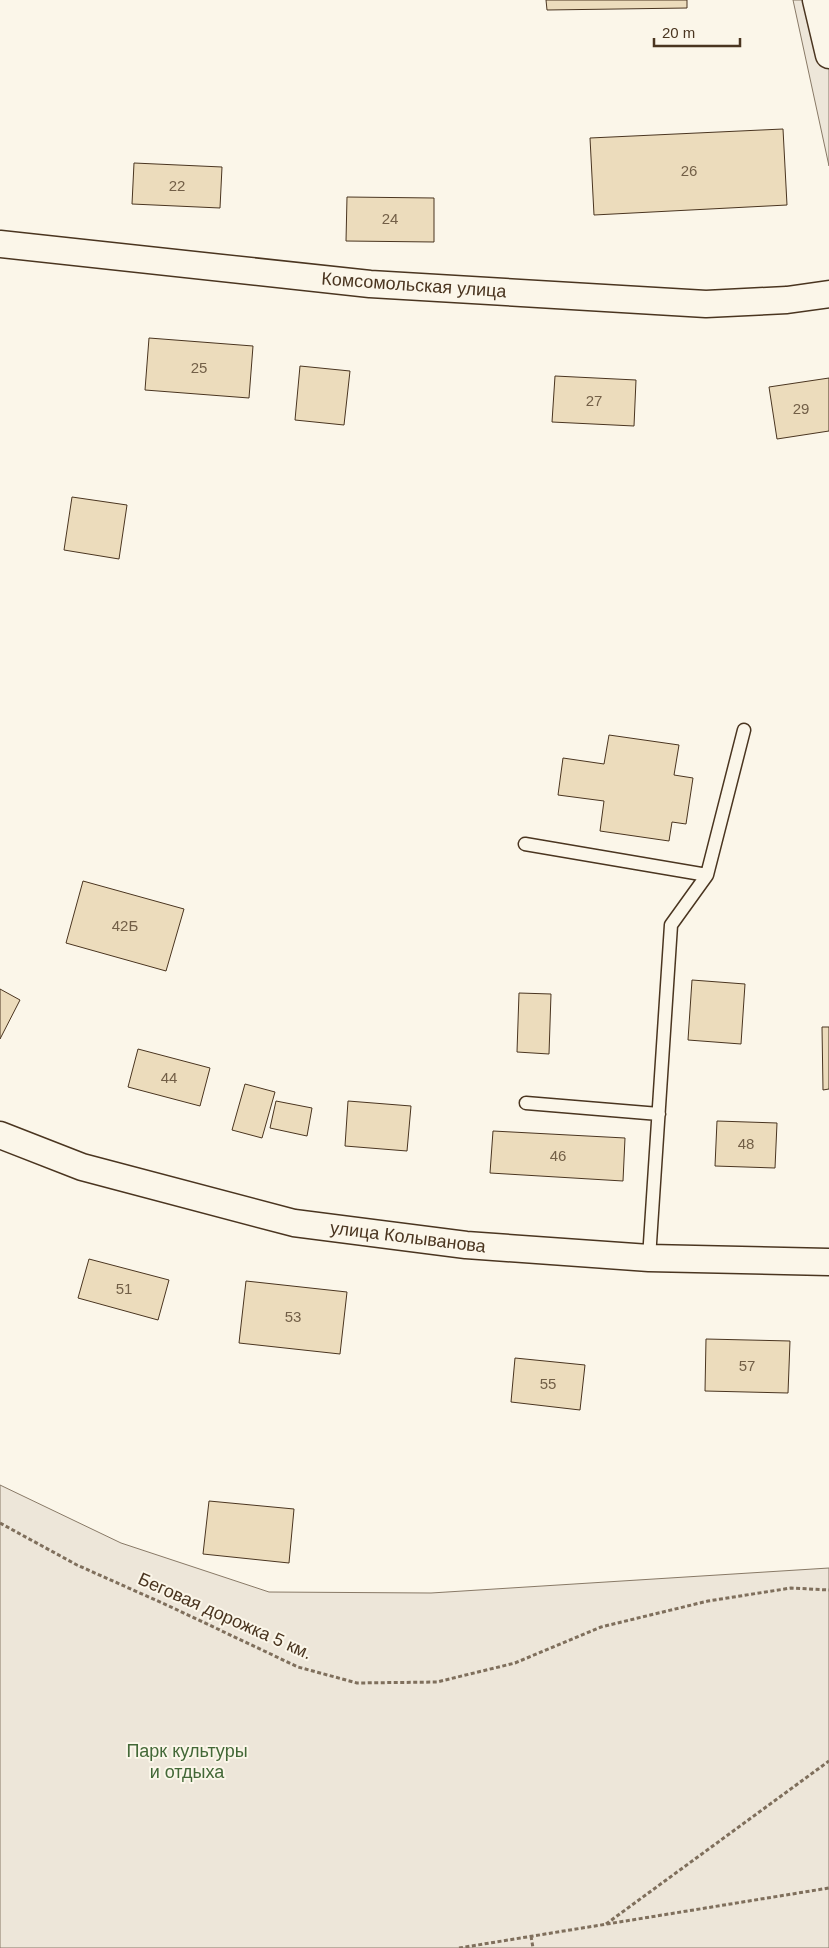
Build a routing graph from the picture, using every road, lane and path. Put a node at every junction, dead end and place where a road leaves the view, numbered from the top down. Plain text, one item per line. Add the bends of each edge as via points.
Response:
1 (816, 0) edge
2 (829, 55) edge
3 (0, 244) edge
4 (829, 294) edge
5 (744, 730) dead end
6 (525, 844) dead end
7 (707, 874) junction
8 (526, 1103) dead end
9 (659, 1114) junction
10 (0, 1135) edge
11 (649, 1258) junction
12 (829, 1262) edge
13 (0, 1523) edge
14 (829, 1590) edge
15 (829, 1760) edge
16 (829, 1888) edge
17 (605, 1925) junction
18 (531, 1936) junction
19 (458, 1948) edge
20 (533, 1948) edge

1 - 2 street
3 - 4 street, Комсомольская улица via 390,285 706,304 787,300
5 - 7 lane
6 - 7 lane
7 - 9 lane via 672,925
8 - 9 lane
9 - 11 lane
10 - 11 street, улица Колыванова via 82,1168 294,1223 466,1245
11 - 12 street, улица Колыванова
13 - 14 path, Беговая дорожка 5 км. via 77,1565 298,1667 358,1683 437,1682 515,1663 601,1627 688,1606 790,1588
15 - 17 path
16 - 17 path
17 - 18 path
18 - 19 path
18 - 20 path

